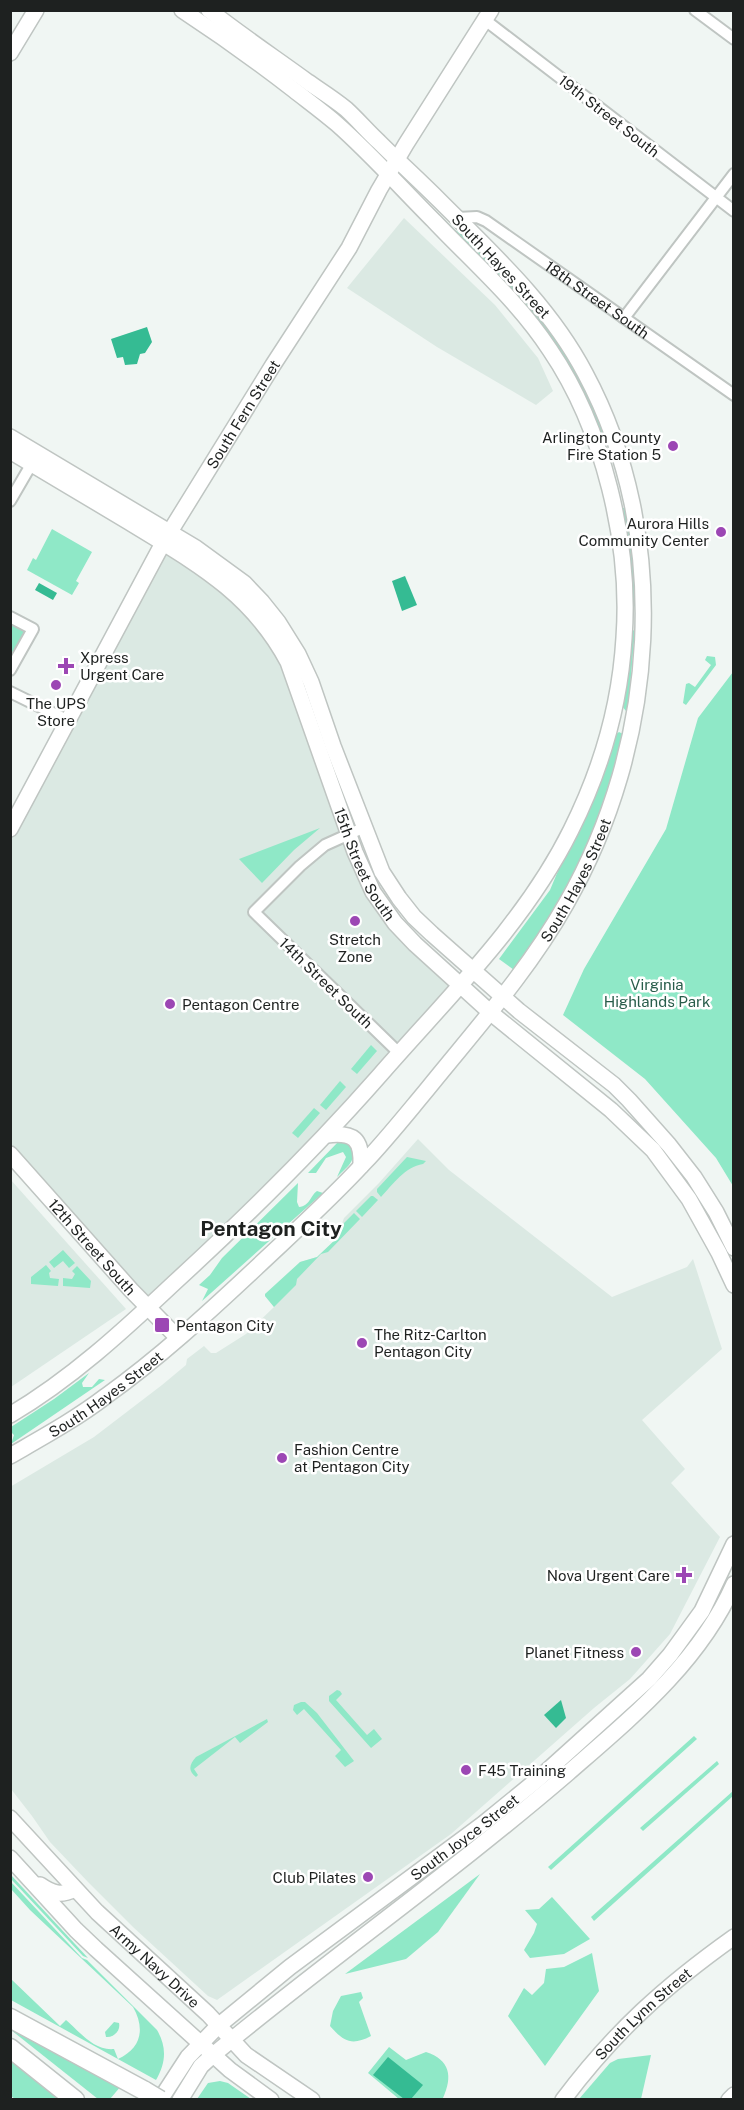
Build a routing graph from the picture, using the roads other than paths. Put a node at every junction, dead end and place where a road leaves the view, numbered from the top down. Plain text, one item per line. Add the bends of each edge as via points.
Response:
1 (36, 10) edge
2 (182, 10) edge
3 (209, 10) edge
4 (695, 10) edge
5 (488, 15) edge
6 (734, 39) edge
7 (10, 53) edge
8 (397, 159) junction
9 (388, 174) junction
10 (734, 174) edge
11 (716, 198) junction
12 (734, 211) edge
13 (457, 218) junction
14 (624, 318) junction
15 (734, 395) edge
16 (10, 437) edge
17 (10, 451) edge
18 (35, 458) junction
19 (10, 501) edge
20 (167, 538) junction
21 (10, 617) edge
22 (10, 670) edge
23 (10, 692) edge
24 (69, 720) junction
25 (365, 827) junction
26 (10, 829) edge
27 (349, 835) junction
28 (474, 969) junction
29 (461, 984) junction
30 (503, 997) junction
31 (491, 1013) junction
32 (399, 1053) junction
33 (327, 1135) junction
34 (10, 1154) edge
35 (361, 1166) junction
36 (734, 1248) edge
37 (734, 1285) edge
38 (148, 1308) junction
39 (178, 1338) junction
40 (10, 1415) edge
41 (10, 1456) edge
42 (734, 1544) edge
43 (734, 1584) edge
44 (10, 1818) edge
45 (10, 1858) edge
46 (28, 1877) junction
47 (75, 1888) junction
48 (734, 1937) edge
49 (10, 2018) edge
50 (218, 2026) junction
51 (231, 2040) junction
52 (201, 2043) junction
53 (10, 2048) edge
54 (213, 2055) junction
55 (734, 2094) edge
56 (155, 2097) edge
57 (75, 2100) edge
58 (180, 2100) edge
59 (271, 2100) edge
60 (312, 2100) edge
61 (563, 2100) edge
62 (729, 2100) edge

1 - 7 main road
2 - 9 main road via 336,123
3 - 8 main road via 345,108
4 - 6 street
5 - 8 main road, South Fern Street
5 - 11 street, 19th Street South
8 - 9 main road, South Fern Street
8 - 13 main road, South Hayes Street
9 - 20 main road, South Fern Street via 349,248
9 - 28 main road, South Hayes Street via 519,307 551,350 581,404 604,468 622,564 625,631 620,681 600,762 554,861
10 - 11 street
11 - 12 street, 19th Street South
11 - 14 street
13 - 14 street, 18th Street South via 477,217 486,221
13 - 30 main road, South Hayes Street via 531,294 583,368 602,406 632,501 642,585 644,623 637,702 606,818 567,903
14 - 15 street, 18th Street South
16 - 18 main road, 15th Street South
17 - 18 main road, 15th Street South
18 - 19 street
18 - 20 main road, 15th Street South
20 - 24 main road, South Fern Street
20 - 25 main road, 15th Street South via 196,548 244,583 278,622 311,682
20 - 27 main road, 15th Street South via 248,604 272,634 288,662
21 - 22 street via 33,628
23 - 24 street
24 - 26 main road, South Fern Street
25 - 27 street
25 - 28 main road, 15th Street South via 382,872 399,898 414,917
27 - 29 main road, 15th Street South via 373,892 395,923
27 - 32 street, 14th Street South via 325,845 255,912
28 - 29 main road, South Hayes Street
28 - 30 main road, 15th Street South
29 - 31 main road, 15th Street South
29 - 32 main road, South Hayes Street
30 - 31 main road, South Hayes Street
30 - 36 main road, 15th Street South via 614,1085 643,1115 694,1177
31 - 35 main road, South Hayes Street
31 - 37 main road, 15th Street South via 611,1110 653,1150 694,1207
32 - 33 main road, South Hayes Street
33 - 35 main road via 355,1139 361,1147
33 - 38 main road, South Hayes Street
34 - 38 main road, 12th Street South
35 - 39 main road, South Hayes Street
38 - 39 main road, 12th Street South
38 - 40 main road, South Hayes Street via 87,1361
39 - 41 main road, South Hayes Street via 105,1397
42 - 50 main road, South Joyce Street via 688,1632 611,1714 483,1824 290,1967
43 - 51 main road, South Joyce Street via 686,1662 613,1733 479,1848
44 - 47 main road, Army Navy Drive
45 - 46 main road, Army Navy Drive
46 - 47 main road via 54,1893
46 - 52 main road, Army Navy Drive via 76,1930
47 - 50 main road, Army Navy Drive
48 - 61 main road, South Lynn Street via 624,2026
49 - 56 highway
50 - 51 main road, Army Navy Drive
50 - 52 main road, South Joyce Street
51 - 54 main road, South Joyce Street
51 - 60 main road, Army Navy Drive via 246,2055
52 - 54 main road, Army Navy Drive
52 - 56 main road, South Joyce Street
53 - 57 highway
54 - 58 main road, South Joyce Street via 201,2066
54 - 59 main road, Army Navy Drive
55 - 62 main road

